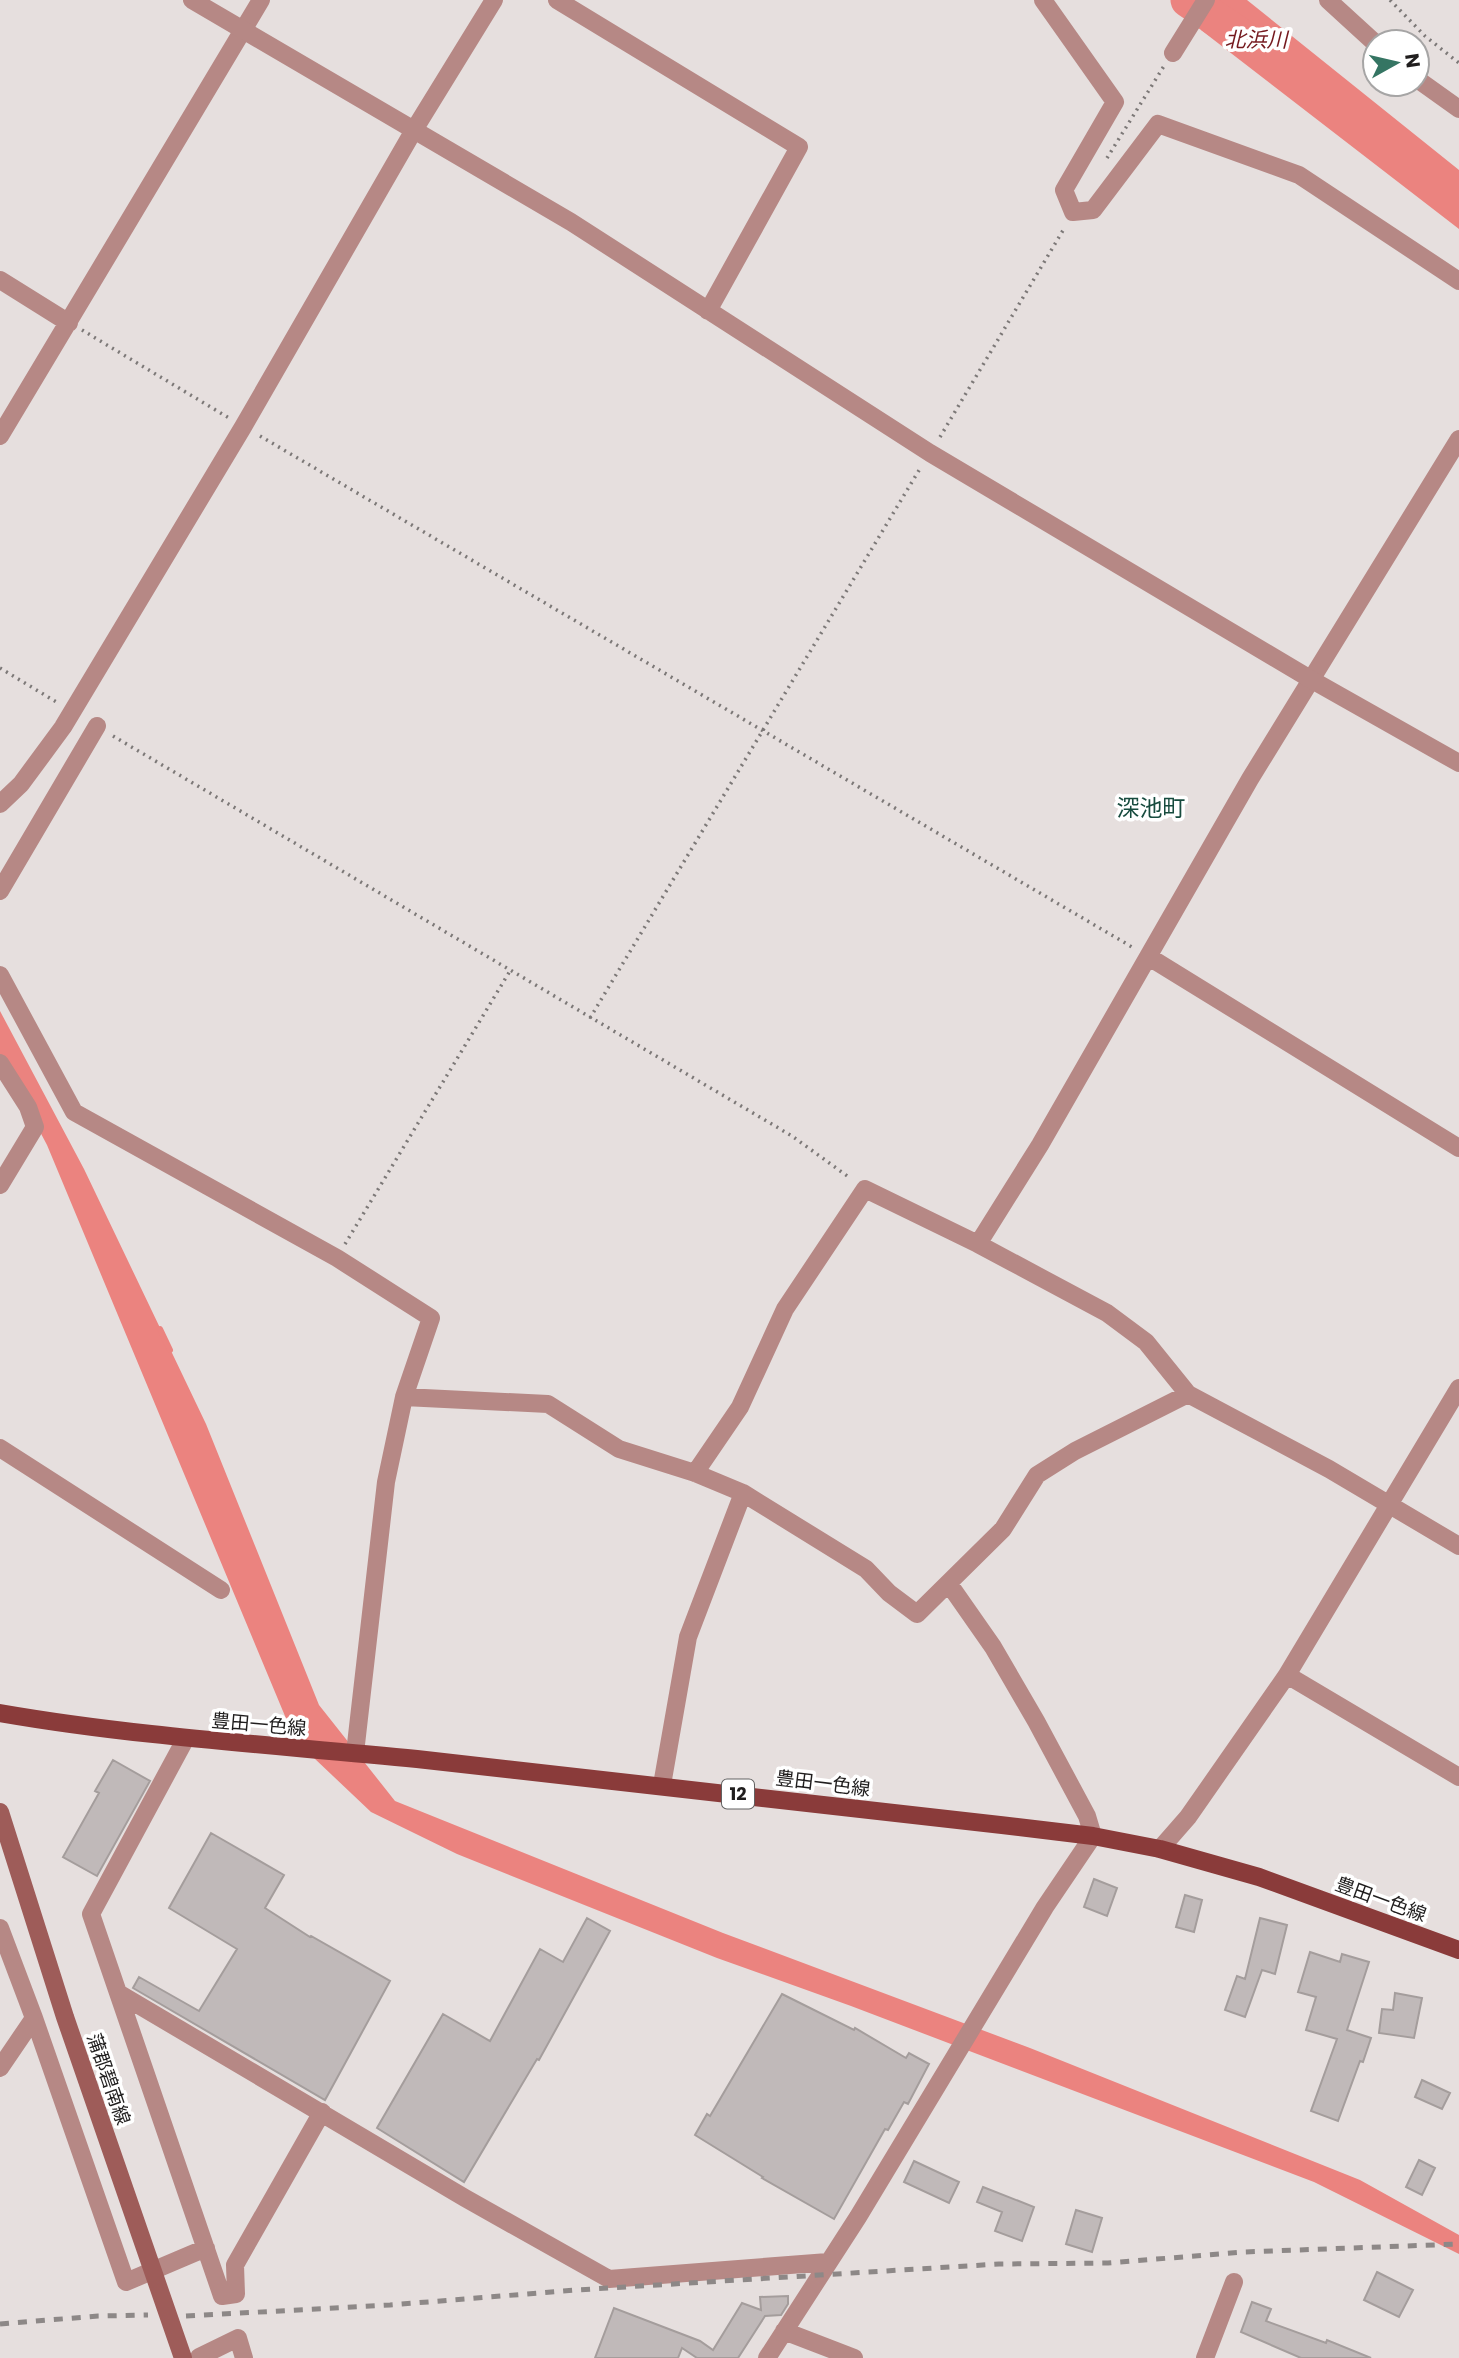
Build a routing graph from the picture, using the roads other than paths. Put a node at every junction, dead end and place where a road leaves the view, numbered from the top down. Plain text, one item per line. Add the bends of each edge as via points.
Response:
1 (192, 0) edge
2 (261, 0) edge
3 (494, 0) edge
4 (557, 0) edge
5 (1043, 0) edge
6 (1206, 0) edge
7 (1328, 0) edge
8 (243, 30) junction
9 (1361, 30) edge
10 (1173, 53) road end
11 (1431, 89) edge
12 (1459, 109) edge
13 (414, 130) junction
14 (0, 280) edge
15 (1459, 281) edge
16 (708, 311) junction
17 (69, 323) junction
18 (0, 436) edge
19 (1459, 439) edge
20 (1312, 680) junction
21 (97, 726) road end
22 (1459, 763) edge
23 (0, 804) edge
24 (0, 891) edge
25 (1149, 957) junction
26 (0, 975) edge
27 (0, 1063) edge
28 (1459, 1148) edge
29 (0, 1185) edge
30 (978, 1244) junction
31 (1459, 1388) edge
32 (1188, 1394) junction
33 (404, 1396) junction
34 (0, 1448) edge
35 (695, 1474) junction
36 (743, 1493) junction
37 (1388, 1504) junction
38 (1459, 1546) edge
39 (949, 1584) junction
40 (221, 1590) dead end
41 (1287, 1675) junction
42 (0, 1713) edge
43 (186, 1738) junction
44 (355, 1753) junction
45 (1459, 1777) edge
46 (662, 1785) junction
47 (0, 1812) edge
48 (1093, 1836) junction
49 (1160, 1849) junction
50 (0, 1928) edge
51 (1459, 1951) edge
52 (120, 1994) junction
53 (34, 2018) junction
54 (0, 2068) edge
55 (322, 2112) junction
56 (206, 2248) junction
57 (828, 2262) junction
58 (1234, 2282) dead end
59 (785, 2331) junction
60 (191, 2358) edge
61 (244, 2358) edge
62 (767, 2358) edge
63 (853, 2358) edge
64 (1205, 2358) edge

1 - 8 street
2 - 8 street
3 - 13 street
4 - 16 street via 799,147
5 - 15 street via 1115,102 1064,190 1073,212 1093,210 1157,124 1298,175
6 - 10 street
7 - 9 street
8 - 13 street
8 - 17 street
11 - 12 street
13 - 16 street via 571,222
13 - 23 street via 63,727 21,784
14 - 17 street
16 - 20 street via 930,453
17 - 18 street
19 - 20 street
20 - 22 street
20 - 25 street
21 - 24 street
25 - 28 street
25 - 30 street
26 - 33 street via 74,1112 337,1258 431,1318
27 - 29 street via 35,1127
30 - 32 street via 1107,1313 1146,1342
30 - 35 street via 865,1189 785,1308 740,1407
31 - 37 street
32 - 37 street
32 - 39 street via 1037,1475 1003,1529
33 - 35 street via 548,1404 619,1449
33 - 44 street via 386,1482
34 - 40 street
35 - 36 street
36 - 39 street via 866,1569 917,1614
36 - 46 street via 688,1637
37 - 38 street
37 - 41 street
39 - 48 street via 1036,1721 1087,1816
41 - 45 street
41 - 49 street via 1188,1817
42 - 43 main road, 豊田一色線 / 12
43 - 44 main road, 豊田一色線 / 12
43 - 52 street via 91,1914
44 - 46 main road, 豊田一色線 / 12
46 - 48 main road, 豊田一色線 / 12
47 - 60 main road, 蒲郡碧南線 via 65,2017
48 - 49 main road, 豊田一色線 / 12
48 - 57 street
49 - 51 main road, 豊田一色線 / 12 via 1259,1877
50 - 53 street
52 - 55 street
52 - 56 street
53 - 54 street
53 - 56 street via 126,2282
55 - 56 street via 235,2265 236,2294 222,2296
55 - 57 street via 609,2279
57 - 59 street
58 - 64 street
59 - 62 street
59 - 63 street
60 - 61 street via 238,2338

